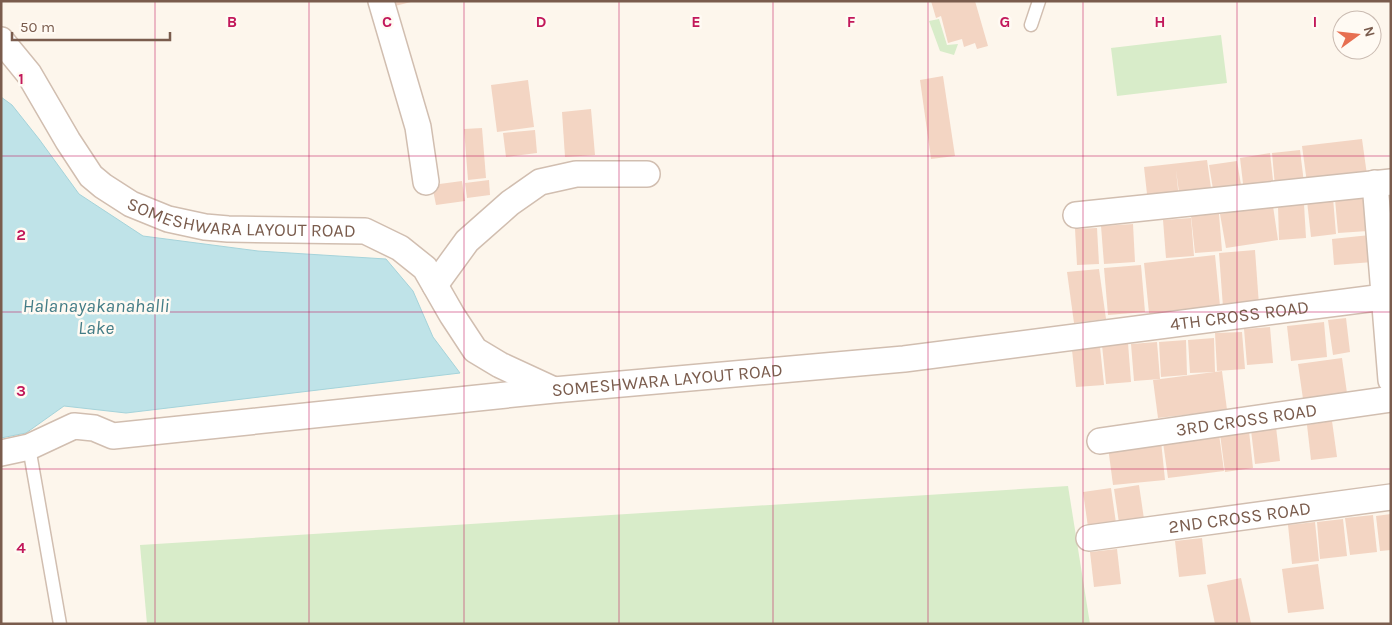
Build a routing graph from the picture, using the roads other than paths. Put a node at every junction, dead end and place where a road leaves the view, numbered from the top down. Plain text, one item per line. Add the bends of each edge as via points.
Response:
1 (381, 1) edge
2 (1039, 1) edge
3 (1031, 25) dead end
4 (1, 40) edge
5 (647, 174) dead end
6 (426, 182) dead end
7 (1383, 183) edge
8 (1076, 216) dead end
9 (435, 285) junction
10 (1384, 297) junction
11 (1095, 334) joint
12 (1391, 380) edge
13 (554, 390) junction
14 (1391, 400) edge
15 (1100, 441) dead end
16 (29, 447) junction
17 (1, 453) edge
18 (1391, 497) edge
19 (1089, 538) dead end
20 (60, 624) edge

1 - 6 street via 418,127
2 - 3 lane
4 - 9 street, SOMESHWARA LAYOUT ROAD via 29,74 91,176 132,204 168,219 205,227 365,231 400,248 425,268
5 - 9 street via 576,174 540,182 510,202 467,241
7 - 8 street
7 - 10 street
9 - 13 street, SOMESHWARA LAYOUT ROAD via 475,350
10 - 11 street, 4TH CROSS ROAD
10 - 12 street
11 - 13 street, SOMESHWARA LAYOUT ROAD via 904,359
13 - 16 street via 113,436 94,428 74,426
14 - 15 street, 3RD CROSS ROAD
16 - 17 street
16 - 20 lane
18 - 19 street, 2ND CROSS ROAD

